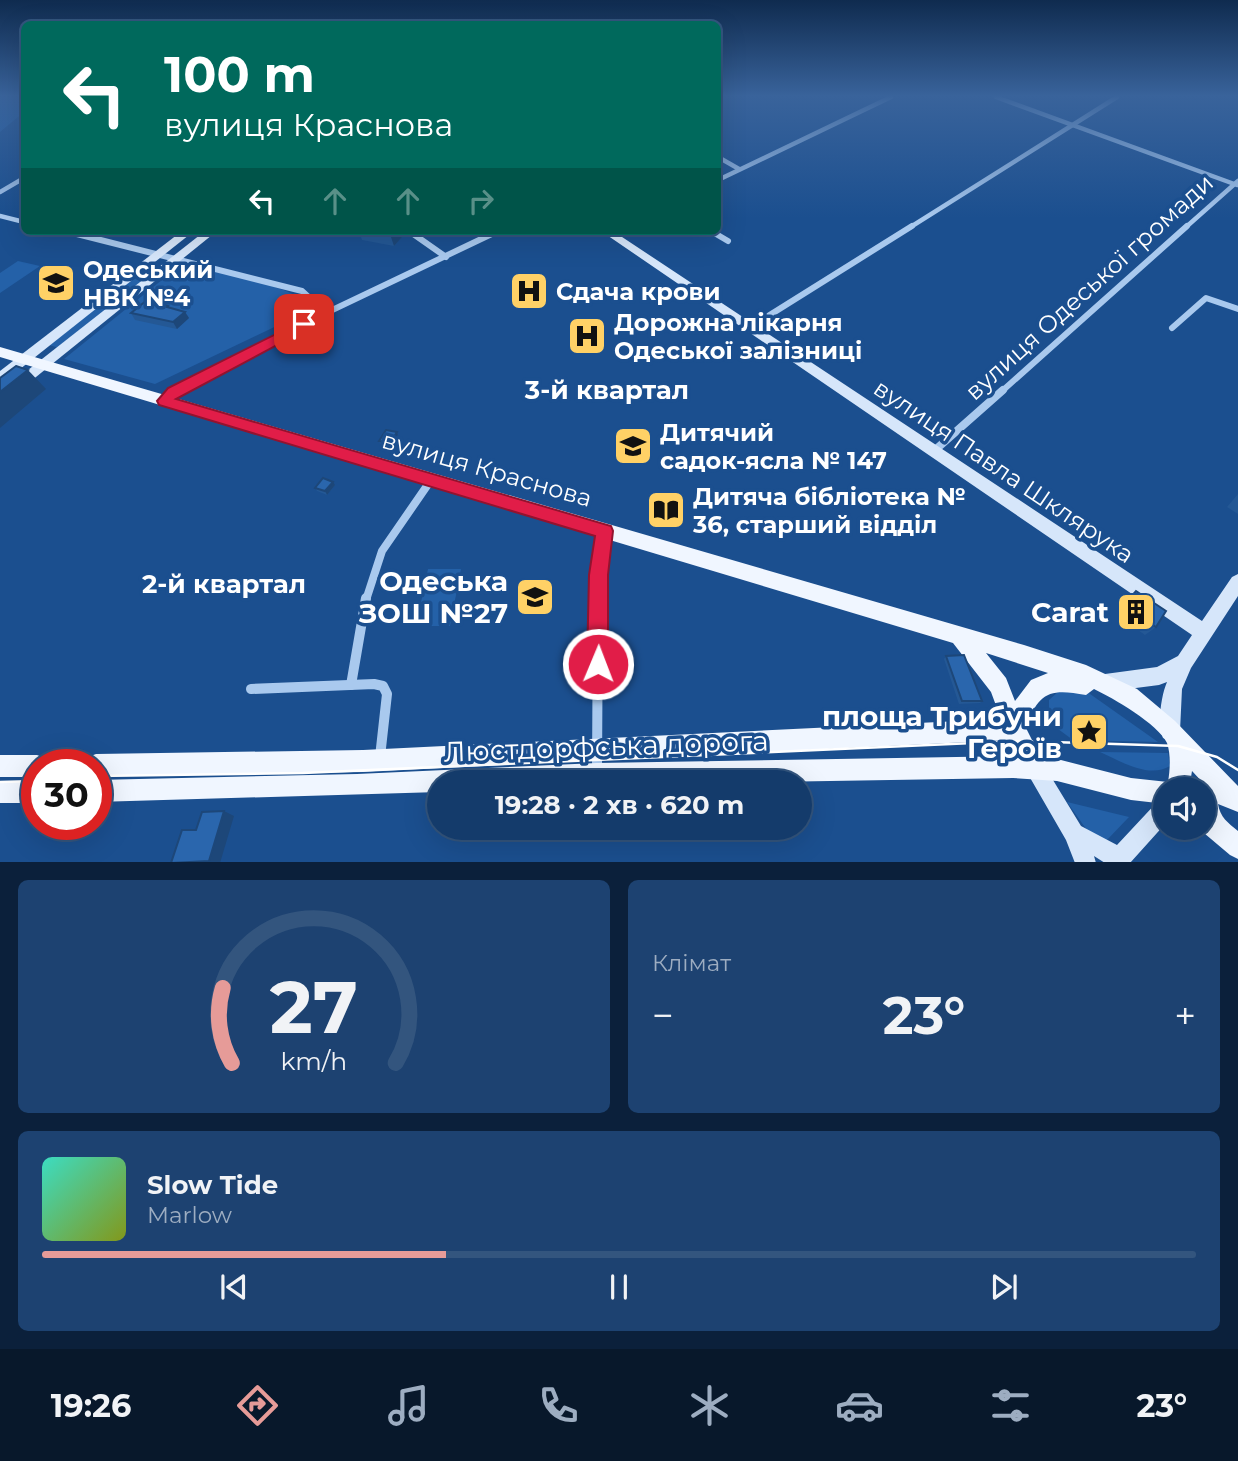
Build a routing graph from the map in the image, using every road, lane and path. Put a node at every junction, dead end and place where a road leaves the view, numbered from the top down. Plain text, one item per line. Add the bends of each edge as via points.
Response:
1 (806, 137) edge
2 (1055, 137) edge
3 (1101, 137) edge
4 (721, 159) edge
5 (739, 169) junction
6 (721, 178) edge
7 (21, 180) edge
8 (1237, 183) edge
9 (0, 192) edge
10 (0, 216) edge
11 (21, 221) edge
12 (81, 235) edge
13 (184, 235) edge
14 (207, 235) edge
15 (413, 235) edge
16 (490, 235) edge
17 (616, 235) edge
18 (718, 235) edge
19 (728, 241) dead end
20 (159, 254) junction
21 (446, 257) junction
22 (178, 259) junction
23 (1238, 309) edge
24 (326, 313) junction
25 (749, 328) junction
26 (1172, 328) dead end
27 (0, 352) edge
28 (24, 359) junction
29 (42, 365) junction
30 (0, 378) edge
31 (0, 398) edge
32 (164, 401) junction
33 (934, 451) junction
34 (431, 480) junction
35 (604, 531) junction
36 (1238, 582) edge
37 (1203, 632) junction
38 (959, 636) junction
39 (1184, 662) junction
40 (1096, 684) junction
41 (351, 685) junction
42 (251, 689) dead end
43 (1019, 739) junction
44 (1175, 741) junction
45 (596, 750) junction
46 (380, 760) junction
47 (112, 765) edge
48 (0, 766) edge
49 (21, 766) edge
50 (1035, 769) junction
51 (597, 770) edge
52 (799, 770) edge
53 (1180, 777) edge
54 (427, 782) edge
55 (112, 791) edge
56 (0, 792) edge
57 (21, 792) edge
58 (1153, 792) edge
59 (1216, 793) edge
60 (1236, 799) edge
61 (1153, 821) edge
62 (1216, 828) edge
63 (1074, 834) junction
64 (1238, 847) edge
65 (1117, 860) edge
66 (1086, 862) edge

1 - 5 street
2 - 25 street
3 - 8 street
4 - 5 street
5 - 6 street
7 - 9 street
8 - 33 street, вулиця Одеської громади
10 - 11 street
12 - 20 street
13 - 20 street
14 - 22 street
15 - 21 street
16 - 21 street
17 - 25 street, вулиця Павла Шклярука
18 - 19 street
20 - 22 street
20 - 28 street
21 - 24 street
22 - 24 street via 302,291
22 - 29 street
23 - 26 street via 1206,298
24 - 32 street via 173,392
25 - 33 street, вулиця Павла Шклярука
27 - 28 main road, вулиця Краснова
28 - 29 main road, вулиця Краснова
28 - 30 street
29 - 31 street
29 - 32 main road, вулиця Краснова
32 - 34 main road, вулиця Краснова
33 - 37 street, вулиця Павла Шклярука
34 - 35 main road, вулиця Краснова
34 - 41 street via 378,560
35 - 38 main road, вулиця Краснова
35 - 45 street via 598,575
36 - 37 street
37 - 39 street
38 - 40 main road, вулиця Краснова
38 - 43 main road via 999,685
39 - 40 street via 1159,677
39 - 44 street via 1173,689
40 - 43 main road via 1041,684 1030,694
40 - 44 main road
41 - 42 street
41 - 46 street via 383,686 387,694
43 - 45 main road, Люстдорфська дорога via 844,736
43 - 50 main road
44 - 53 main road
44 - 60 main road
45 - 46 main road, Люстдорфська дорога
45 - 51 street
46 - 47 main road, Люстдорфська дорога
48 - 49 main road
50 - 52 main road, Люстдорфська дорога
50 - 58 main road via 1083,774
50 - 63 street
54 - 55 main road, Люстдорфська дорога
56 - 57 main road
59 - 60 main road
61 - 65 street
62 - 64 main road
63 - 65 street
63 - 66 street

